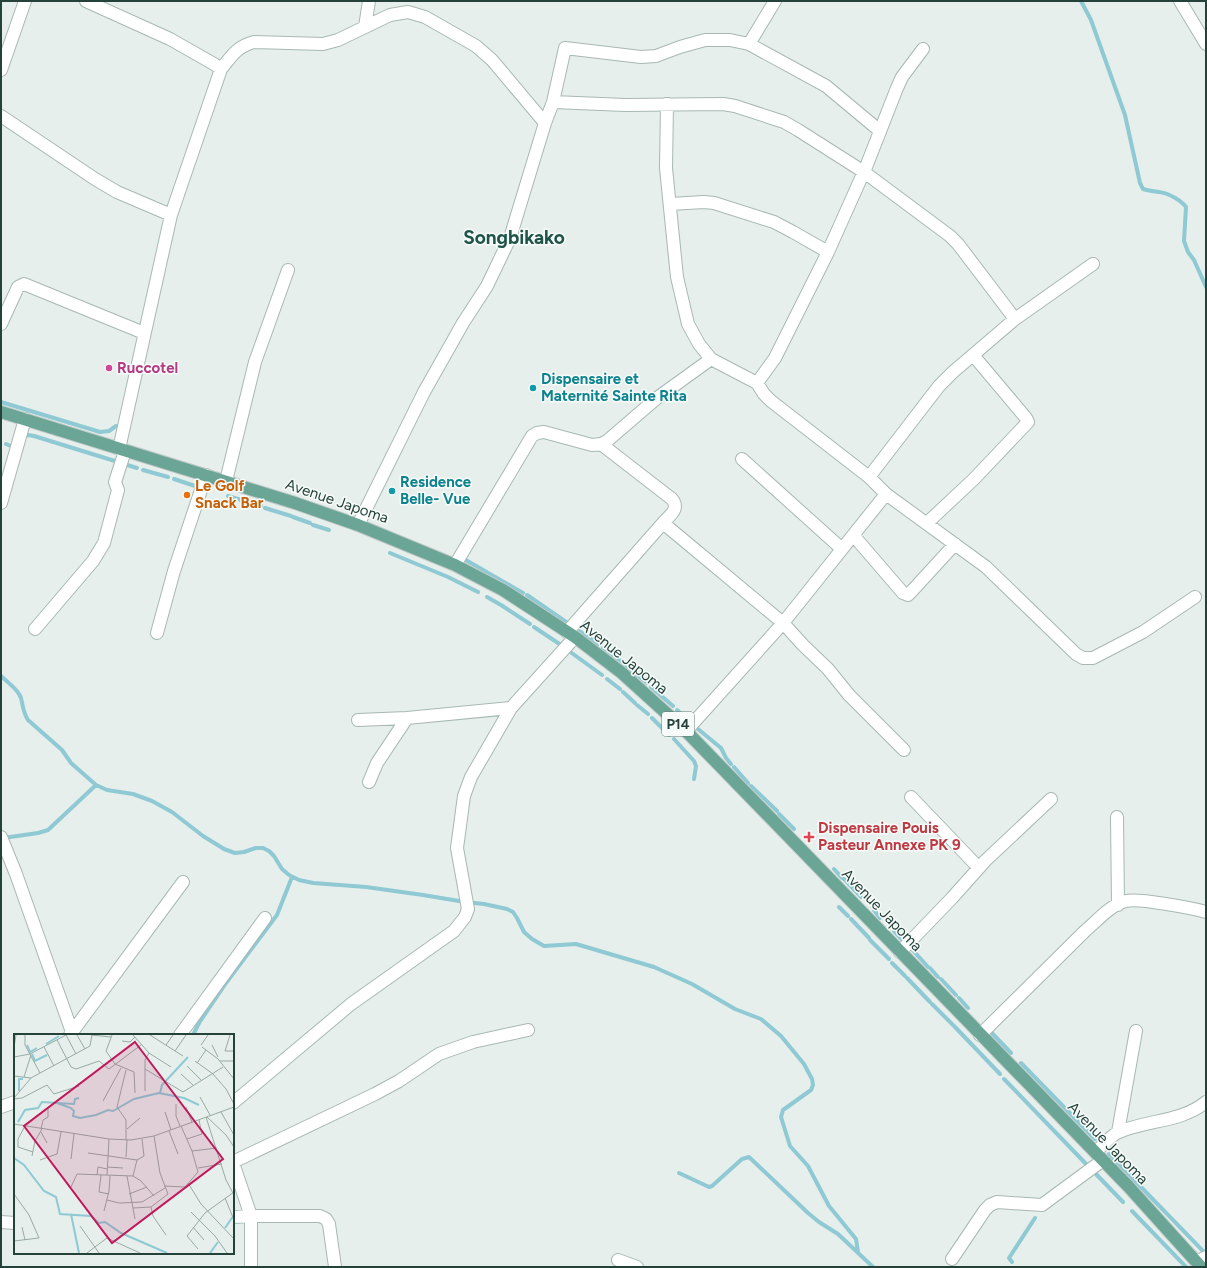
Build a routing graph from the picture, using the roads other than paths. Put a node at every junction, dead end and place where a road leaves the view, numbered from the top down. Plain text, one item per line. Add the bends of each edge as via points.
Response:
1 (25, 1) edge
2 (86, 1) edge
3 (369, 1) edge
4 (775, 1) edge
5 (1180, 1) edge
6 (365, 27) junction
7 (749, 44) junction
8 (1206, 44) edge
9 (923, 49) dead end
10 (221, 69) junction
11 (1, 70) edge
12 (553, 102) junction
13 (667, 104) junction
14 (1, 116) edge
15 (545, 123) junction
16 (880, 131) junction
17 (864, 172) junction
18 (670, 204) junction
19 (171, 215) junction
20 (828, 252) junction
21 (1093, 264) dead end
22 (288, 270) dead end
23 (1015, 319) junction
24 (1, 324) edge
25 (144, 333) junction
26 (973, 355) junction
27 (711, 358) junction
28 (756, 383) junction
29 (1, 412) edge
30 (25, 419) junction
31 (601, 444) junction
32 (122, 450) junction
33 (742, 459) dead end
34 (206, 475) junction
35 (869, 478) junction
36 (226, 481) junction
37 (886, 494) junction
38 (1, 503) edge
39 (663, 523) junction
40 (927, 523) junction
41 (358, 524) junction
42 (853, 535) junction
43 (955, 544) junction
44 (842, 549) junction
45 (456, 565) junction
46 (1195, 597) dead end
47 (783, 623) junction
48 (35, 629) dead end
49 (157, 633) dead end
50 (571, 635) junction
51 (511, 708) junction
52 (406, 718) junction
53 (358, 720) dead end
54 (686, 731) junction
55 (904, 750) dead end
56 (369, 782) dead end
57 (911, 797) dead end
58 (1051, 799) dead end
59 (1117, 817) dead end
60 (1, 837) edge
61 (978, 867) junction
62 (183, 882) dead end
63 (1118, 905) junction
64 (1206, 912) edge
65 (265, 918) dead end
66 (900, 952) junction
67 (528, 1030) dead end
68 (1136, 1031) dead end
69 (71, 1034) edge
70 (181, 1034) edge
71 (980, 1035) junction
72 (14, 1102) edge
73 (234, 1102) edge
74 (1206, 1102) edge
75 (1, 1107) edge
76 (1118, 1132) junction
77 (1099, 1156) junction
78 (234, 1162) edge
79 (234, 1165) edge
80 (252, 1216) junction
81 (234, 1217) edge
82 (1, 1222) edge
83 (14, 1223) edge
84 (952, 1258) dead end
85 (618, 1260) dead end
86 (1201, 1262) edge
87 (251, 1267) edge
88 (335, 1267) edge
89 (637, 1267) edge

1 - 11 street
2 - 10 street via 170,39
3 - 6 street
4 - 7 street
5 - 8 street
6 - 10 street via 323,44 254,42 243,45
6 - 15 street via 390,15 408,12 425,16 476,46 492,60
7 - 12 street via 730,40 705,40 656,56 641,57 565,48
7 - 16 street via 826,86
9 - 16 street via 902,77
10 - 19 street
12 - 13 street
12 - 15 street
13 - 17 street via 723,104 784,122
13 - 18 street via 666,168
14 - 19 street via 117,192
15 - 41 street via 506,245 487,286 424,392
16 - 17 street
17 - 20 street
17 - 23 street via 958,244
18 - 20 street via 714,203 774,222
18 - 27 street via 677,277 688,324 698,344
19 - 25 street
20 - 28 street via 775,358
21 - 23 street
22 - 36 street via 256,362
23 - 26 street
24 - 25 street via 18,287 24,284
25 - 32 street
26 - 35 street via 939,386
26 - 40 street via 1028,422 974,479
27 - 28 street
27 - 31 street
28 - 35 street via 771,401
29 - 30 main road, Avenue Japoma / P14
30 - 32 main road, Avenue Japoma / P14
30 - 38 street
31 - 39 street via 676,504 676,508
31 - 45 street via 592,445 544,432 537,432 532,436
32 - 34 main road, Avenue Japoma / P14
32 - 48 street via 115,482 118,490 104,543 93,561
33 - 44 street
34 - 36 main road, Avenue Japoma / P14
34 - 49 street
35 - 37 street
36 - 41 main road, Avenue Japoma / P14
37 - 40 street
37 - 42 street
39 - 47 street
39 - 50 street
40 - 43 street
41 - 45 main road, Avenue Japoma / P14
42 - 43 street via 903,593 908,595
42 - 44 street
43 - 46 street via 986,567 1083,658 1093,658 1143,632
44 - 47 street
45 - 50 main road, Avenue Japoma / P14 via 503,590
47 - 54 street
47 - 55 street
50 - 51 street
50 - 54 main road, Avenue Japoma / P14 via 622,673
51 - 52 street
51 - 73 street via 471,777 464,796 457,848 468,909 464,917 454,931 351,1004
52 - 53 street
52 - 56 street
54 - 66 main road, Avenue Japoma / P14
57 - 61 street
58 - 61 street
59 - 63 street
60 - 69 street
61 - 66 street
62 - 69 street
63 - 64 street via 1126,901 1137,901
63 - 71 street via 1085,931
65 - 70 street
66 - 71 main road, Avenue Japoma / P14
67 - 78 street via 473,1042 439,1054 375,1094
68 - 76 street
71 - 77 main road, Avenue Japoma / P14
72 - 75 street
74 - 76 street via 1176,1117
76 - 77 street
77 - 84 street via 1042,1205 997,1202 990,1205
77 - 86 main road, Avenue Japoma / P14
79 - 80 street
80 - 81 street
80 - 87 street
80 - 88 street via 320,1216 326,1219 329,1224
82 - 83 street
85 - 89 street

